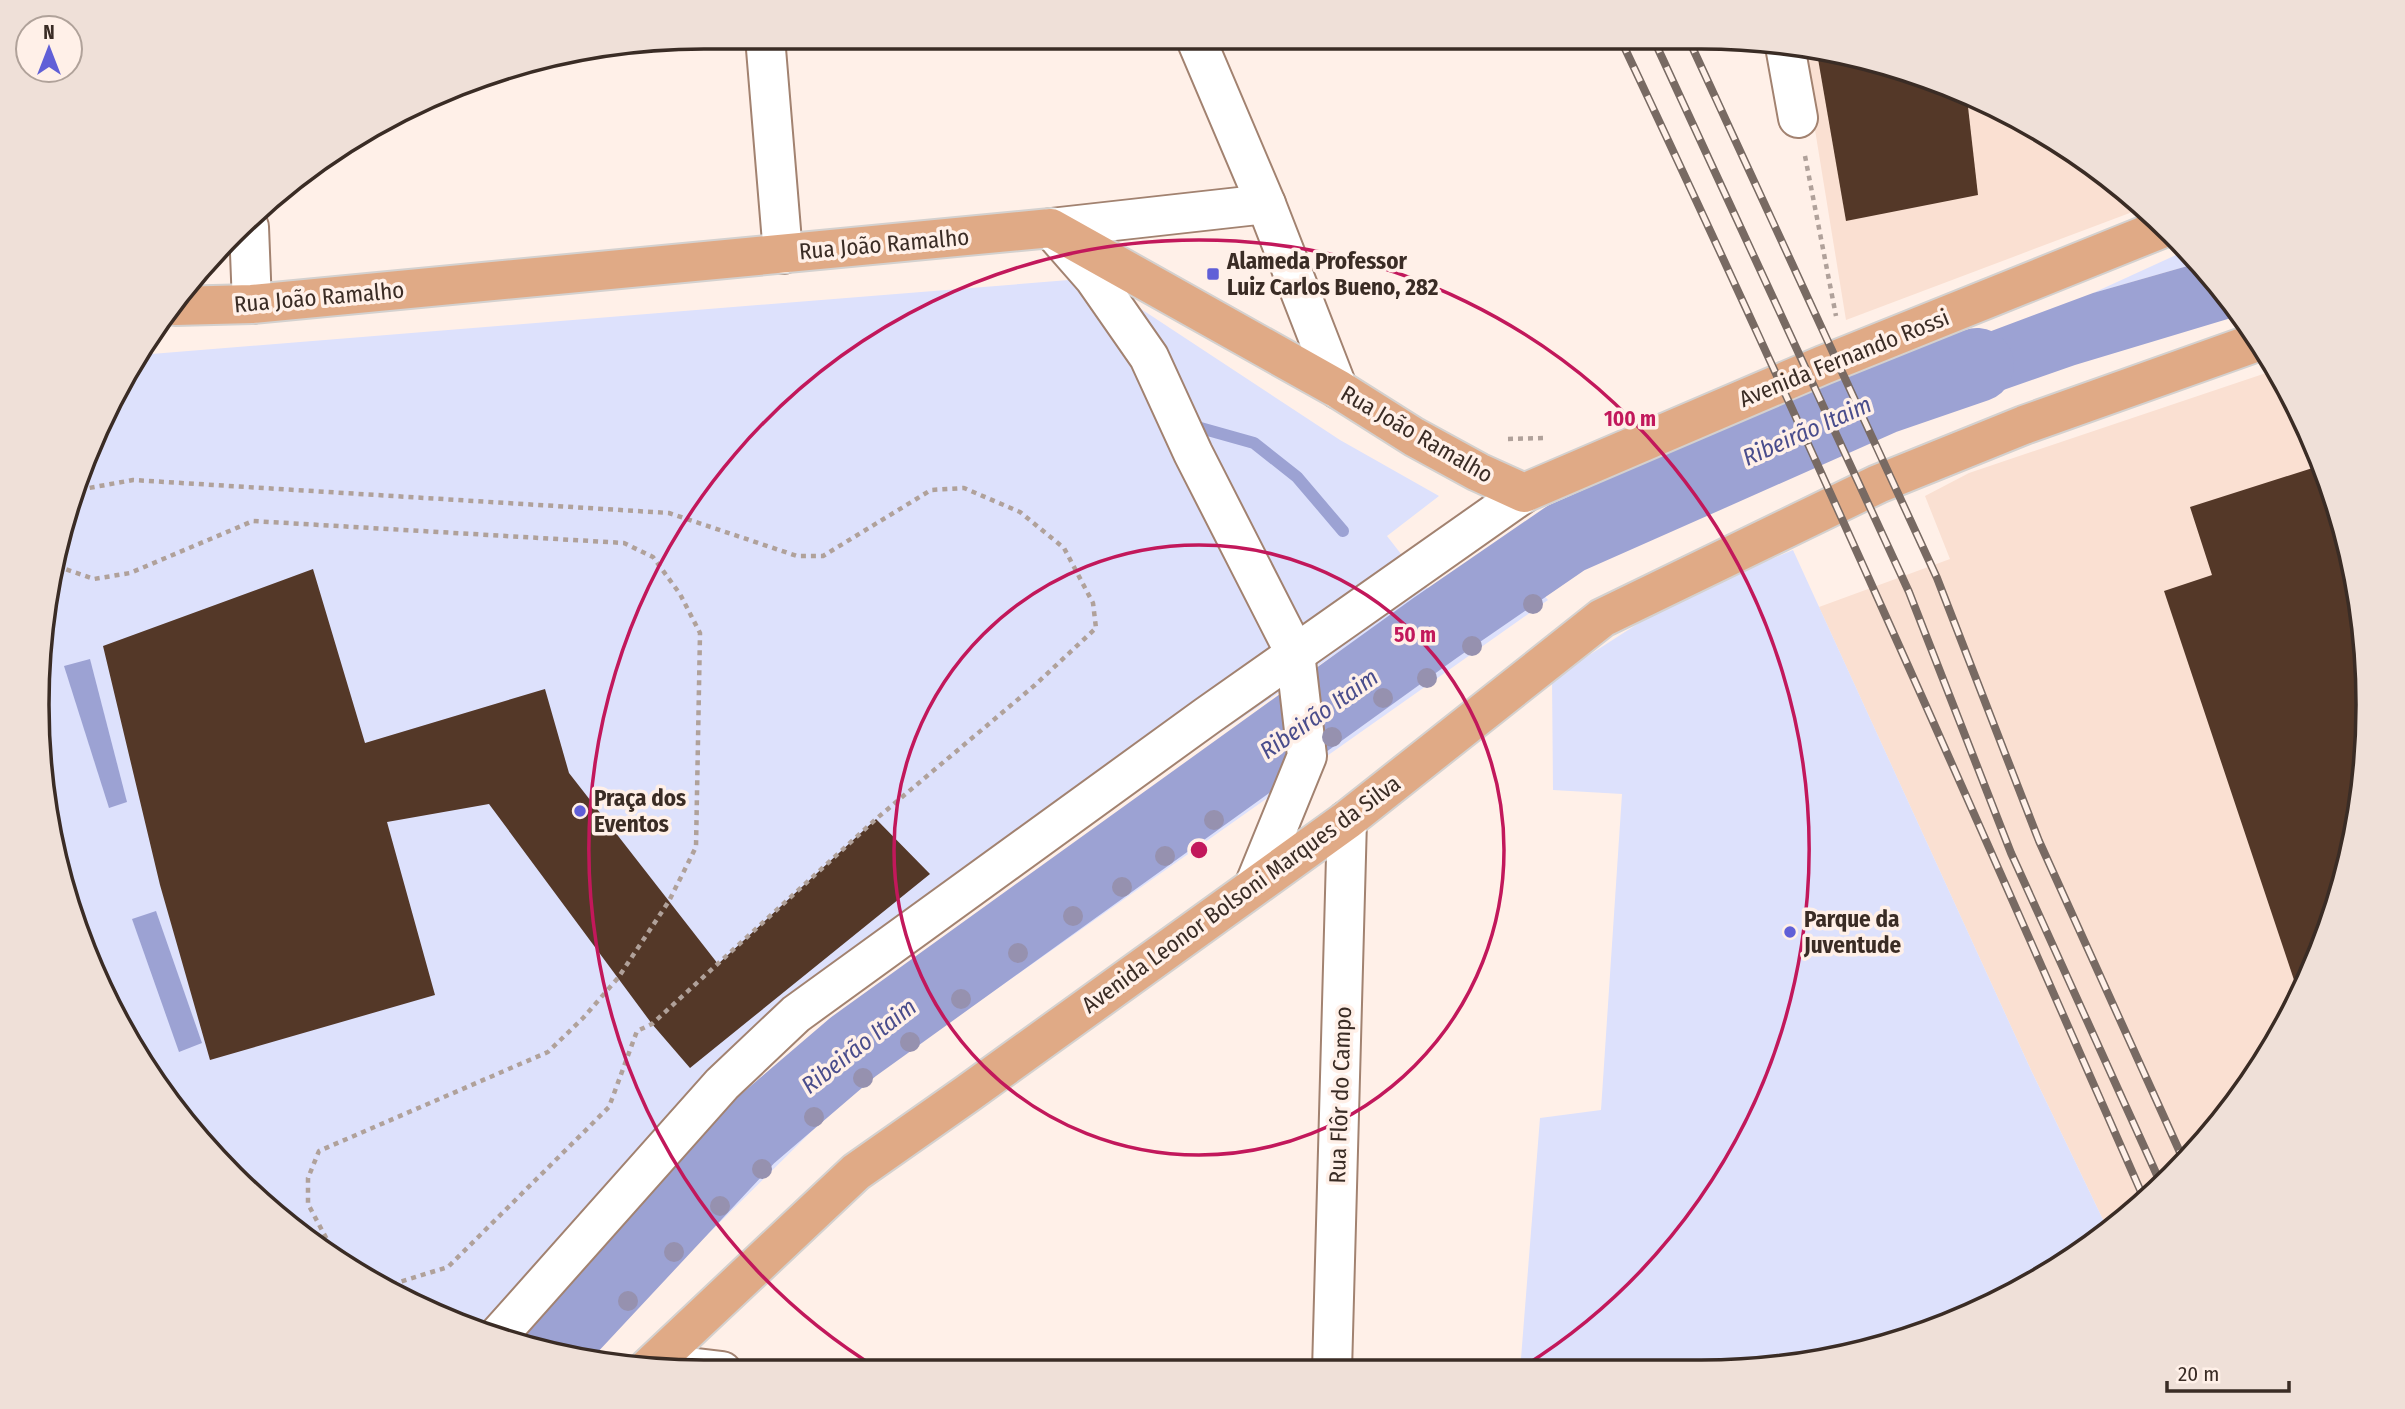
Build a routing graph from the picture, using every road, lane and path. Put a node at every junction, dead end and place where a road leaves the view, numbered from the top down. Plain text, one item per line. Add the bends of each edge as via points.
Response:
1 (766, 49) edge
2 (1200, 49) edge
3 (1787, 55) edge
4 (1798, 118) joint
5 (1266, 204) junction
6 (1051, 228) junction
7 (2154, 232) edge
8 (249, 233) edge
9 (783, 254) junction
10 (251, 304) junction
11 (183, 306) edge
12 (1836, 318) dead end
13 (2249, 345) edge
14 (1338, 389) junction
15 (1554, 437) dead end
16 (1503, 439) dead end
17 (86, 489) edge
18 (1524, 493) junction
19 (64, 568) edge
20 (1295, 653) junction
21 (1347, 820) junction
22 (1254, 886) junction
23 (327, 1241) edge
24 (397, 1283) edge
25 (505, 1328) edge
26 (660, 1359) edge
27 (1332, 1360) edge

1 - 9 street
2 - 5 street
3 - 4 street
4 - 12 path
5 - 6 street
5 - 14 street
6 - 9 main road, Rua João Ramalho
6 - 14 main road, Rua João Ramalho
6 - 20 street via 1094,278 1149,357
7 - 18 main road, Avenida Fernando Rossi via 1823,365
8 - 10 street
9 - 10 main road, Rua João Ramalho
10 - 11 main road, Rua João Ramalho
13 - 21 main road, Avenida Leonor Bolsoni Marques da Silva via 2024,425 1878,484 1602,618
14 - 18 main road, Rua João Ramalho via 1424,443
15 - 16 path
17 - 24 path via 133,480 669,513 797,556 823,556 931,490 964,488 1020,512 1064,548 1093,603 1096,628 652,1024 638,1031 610,1107 448,1267
18 - 20 street
19 - 23 path via 94,579 130,573 253,521 624,543 653,557 680,594 700,633 696,847 669,901 618,978 548,1052 319,1150 308,1178 308,1204
20 - 22 street via 1307,756
20 - 25 street via 796,1014 722,1084
21 - 22 main road, Avenida Leonor Bolsoni Marques da Silva
21 - 27 street, Rua Flôr do Campo
22 - 26 main road, Avenida Leonor Bolsoni Marques da Silva via 856,1172

